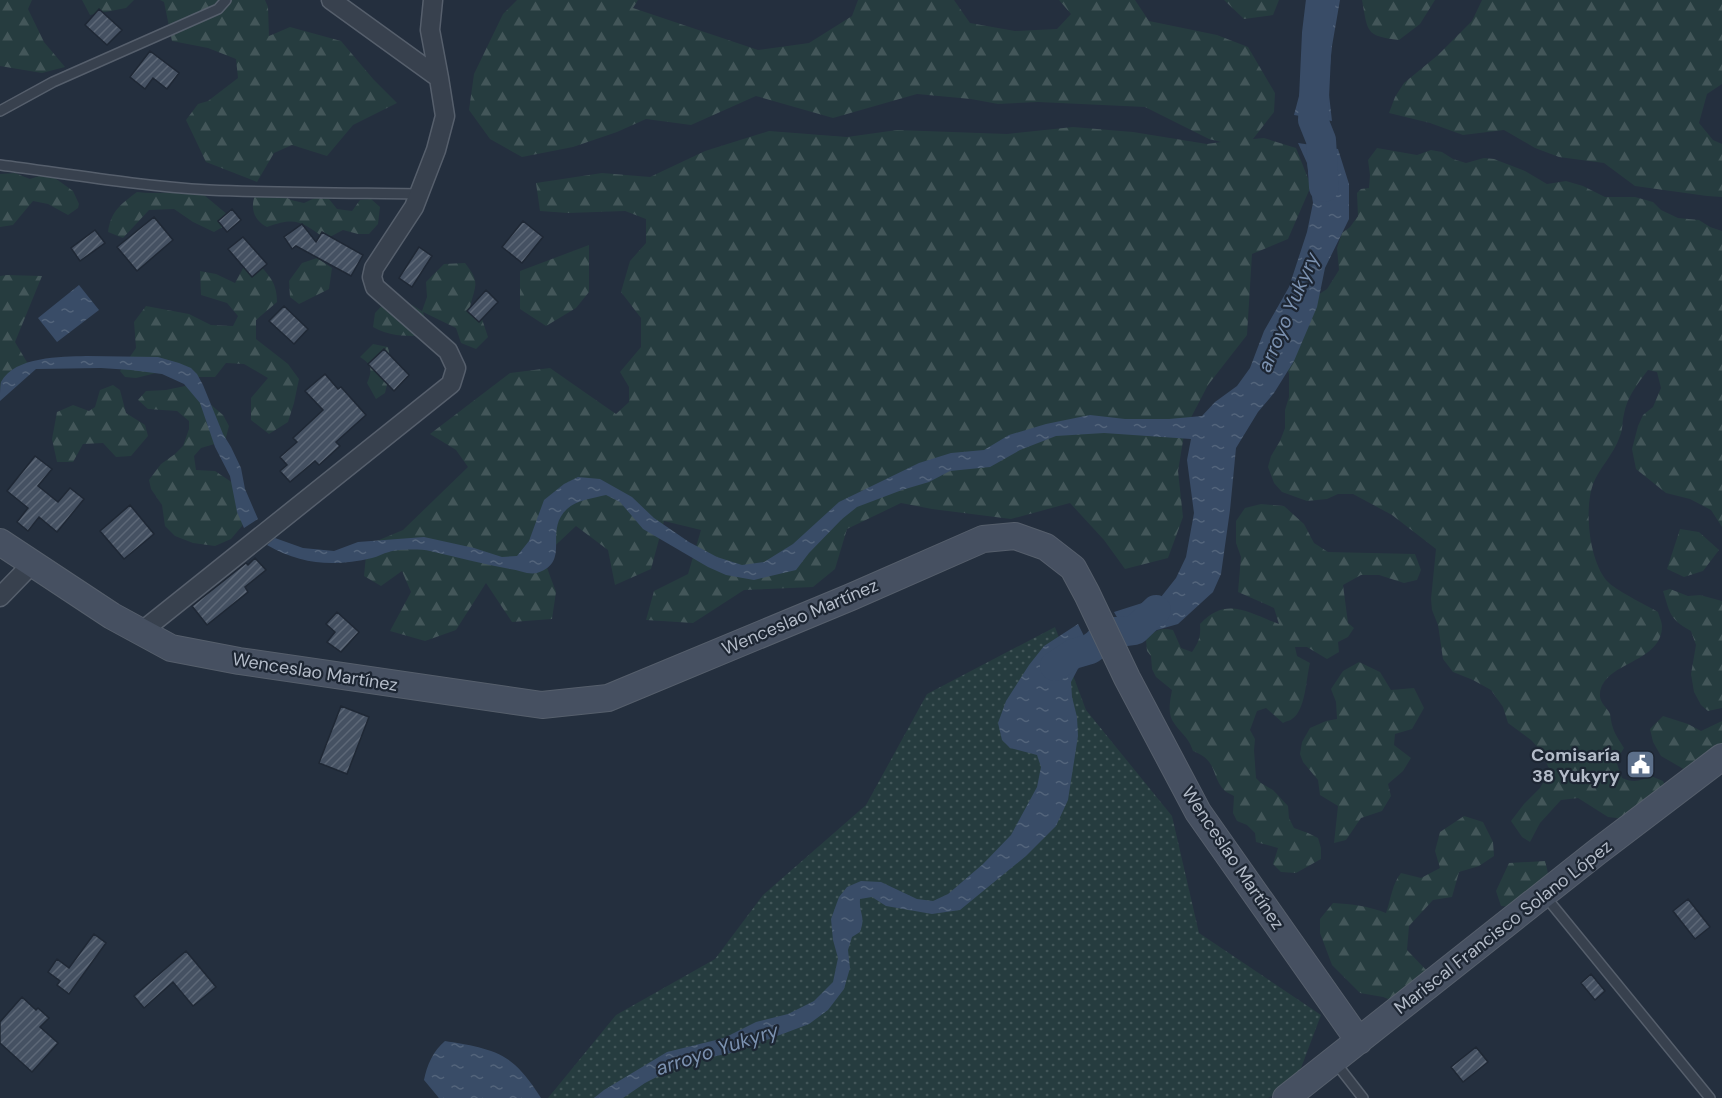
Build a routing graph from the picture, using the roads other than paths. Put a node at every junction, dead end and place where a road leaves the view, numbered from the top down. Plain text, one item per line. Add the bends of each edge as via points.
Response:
1 (226, 0) edge
2 (332, 0) edge
3 (433, 0) edge
4 (439, 78) junction
5 (0, 111) edge
6 (0, 165) edge
7 (420, 194) junction
8 (0, 542) edge
9 (32, 564) junction
10 (0, 597) edge
11 (141, 632) junction
12 (1722, 757) edge
13 (1543, 894) junction
14 (1359, 1041) junction
15 (1333, 1061) junction
16 (1286, 1098) edge
17 (1363, 1098) edge
18 (1710, 1098) edge

1 - 5 lane via 218,9 53,82
2 - 4 street
3 - 4 street via 430,30
4 - 7 street via 445,116
6 - 7 lane via 207,190
7 - 11 street via 372,277 381,293 448,351 456,368 451,384
8 - 9 main road, Wenceslao Martínez
9 - 10 street
9 - 11 main road, Wenceslao Martínez
11 - 14 main road, Wenceslao Martínez via 171,648 239,661 542,705 608,698 983,539 1015,536 1046,547 1073,568 1198,812
12 - 13 main road, Mariscal Francisco Solano López
13 - 14 main road, Mariscal Francisco Solano López
13 - 18 lane
14 - 15 main road, Mariscal Francisco Solano López
15 - 16 main road, Mariscal Francisco Solano López
15 - 17 lane

